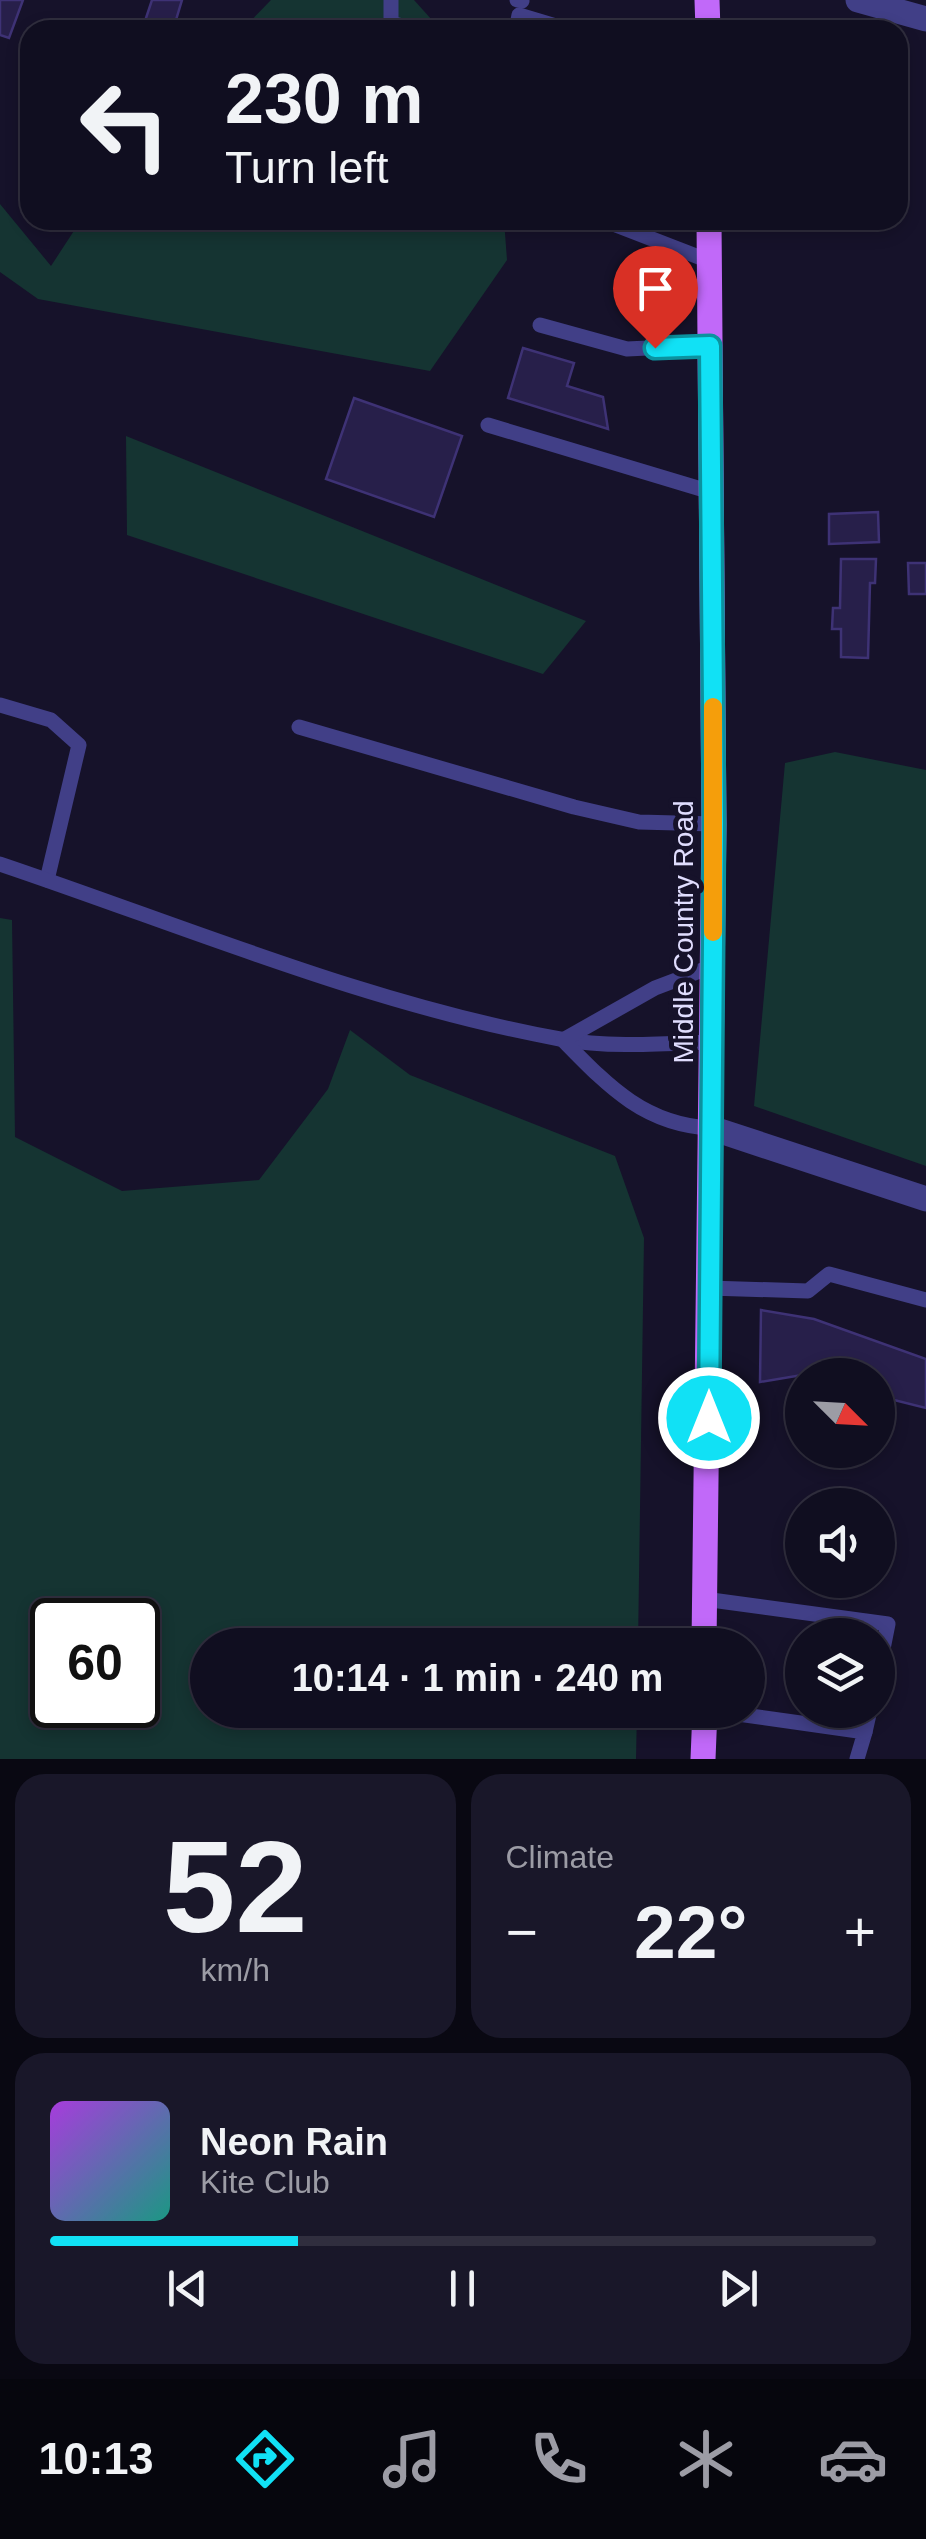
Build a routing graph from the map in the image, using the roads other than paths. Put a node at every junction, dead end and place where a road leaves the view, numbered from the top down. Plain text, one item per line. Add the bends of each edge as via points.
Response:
1 (858, 0) edge
2 (519, 9) edge
3 (926, 19) edge
4 (545, 20) edge
5 (628, 230) edge
6 (709, 230) edge
7 (710, 262) junction
8 (540, 325) dead end
9 (710, 346) junction
10 (488, 425) dead end
11 (711, 492) junction
12 (0, 705) edge
13 (299, 727) dead end
14 (714, 824) junction
15 (0, 864) edge
16 (47, 880) junction
17 (712, 966) junction
18 (563, 1040) junction
19 (712, 1042) junction
20 (712, 1128) junction
21 (926, 1199) edge
22 (709, 1288) junction
23 (926, 1300) edge
24 (704, 1600) junction
25 (842, 1618) edge
26 (704, 1628) edge
27 (765, 1718) edge
28 (706, 1728) edge
29 (866, 1728) edge
30 (865, 1732) junction
31 (704, 1759) edge
32 (857, 1759) edge

1 - 3 street
2 - 4 lane
5 - 7 lane
6 - 7 main road, Middle Country Road
7 - 9 main road, Middle Country Road
8 - 9 lane via 627,349
9 - 11 main road, Middle Country Road
10 - 11 lane
11 - 14 main road, Middle Country Road
12 - 16 lane via 52,720 78,745
13 - 14 lane via 606,815
14 - 17 main road, Middle Country Road
15 - 16 lane
16 - 18 lane via 406,1004
17 - 18 lane via 654,988
17 - 19 main road, Middle Country Road
18 - 19 lane
18 - 20 lane via 630,1104
19 - 20 main road, Middle Country Road
20 - 21 street
20 - 22 main road, Middle Country Road
22 - 23 lane via 808,1291 829,1274
22 - 24 main road, Middle Country Road
24 - 25 lane
24 - 26 main road, Middle Country Road
27 - 30 lane
28 - 31 main road
29 - 30 lane
30 - 32 lane

